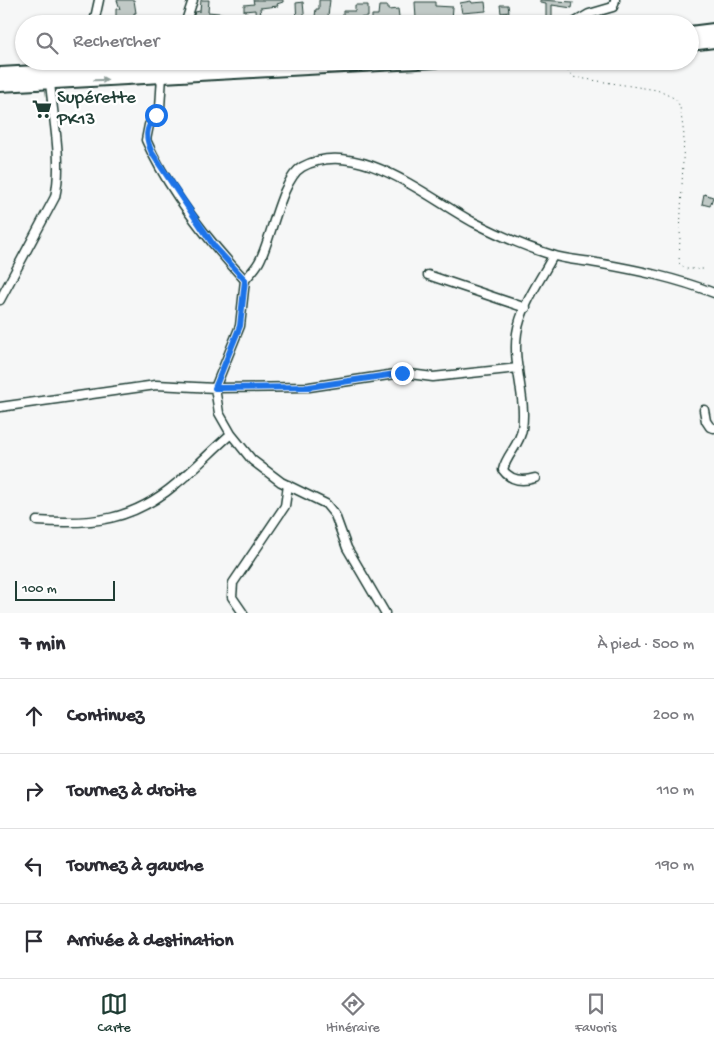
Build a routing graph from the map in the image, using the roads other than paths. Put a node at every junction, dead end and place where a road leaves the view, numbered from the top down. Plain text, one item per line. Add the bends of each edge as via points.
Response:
1 (99, 0) edge
2 (193, 0) edge
3 (614, 0) edge
4 (95, 15) edge
5 (188, 15) edge
6 (586, 15) edge
7 (714, 30) edge
8 (699, 32) edge
9 (714, 41) edge
10 (699, 43) edge
11 (23, 70) edge
12 (271, 70) edge
13 (0, 74) edge
14 (162, 76) junction
15 (50, 82) junction
16 (0, 85) edge
17 (553, 256) junction
18 (428, 275) dead end
19 (245, 280) junction
20 (714, 293) edge
21 (0, 300) edge
22 (526, 308) junction
23 (518, 368) junction
24 (215, 388) junction
25 (0, 407) edge
26 (704, 410) dead end
27 (714, 428) edge
28 (231, 434) junction
29 (535, 478) dead end
30 (288, 486) junction
31 (37, 521) dead end
32 (243, 613) edge
33 (385, 613) edge

1 - 4 street
2 - 5 street
3 - 6 street via 613,8
7 - 8 highway
9 - 10 highway
11 - 13 highway
12 - 14 highway
15 -> 14 highway
14 - 19 street via 160,108 149,124 146,140 187,209
15 - 16 highway
15 - 21 street via 58,185 55,198
17 - 19 street via 474,222 368,164 349,159 329,159 301,167 292,177 258,262
17 - 20 street via 682,280
17 - 22 street
18 - 22 street
19 - 24 street via 240,326
22 - 23 street via 517,333
23 - 24 street via 433,377 402,373 309,387
23 - 29 street via 522,431 503,470 512,479 526,481
24 - 25 street via 156,385
24 - 28 street via 218,413
26 - 27 street via 706,421
28 - 30 street via 252,460
28 - 31 street via 177,484 130,513 87,523
30 - 32 street via 285,506 232,583 232,596
30 - 33 street via 331,509 347,548

